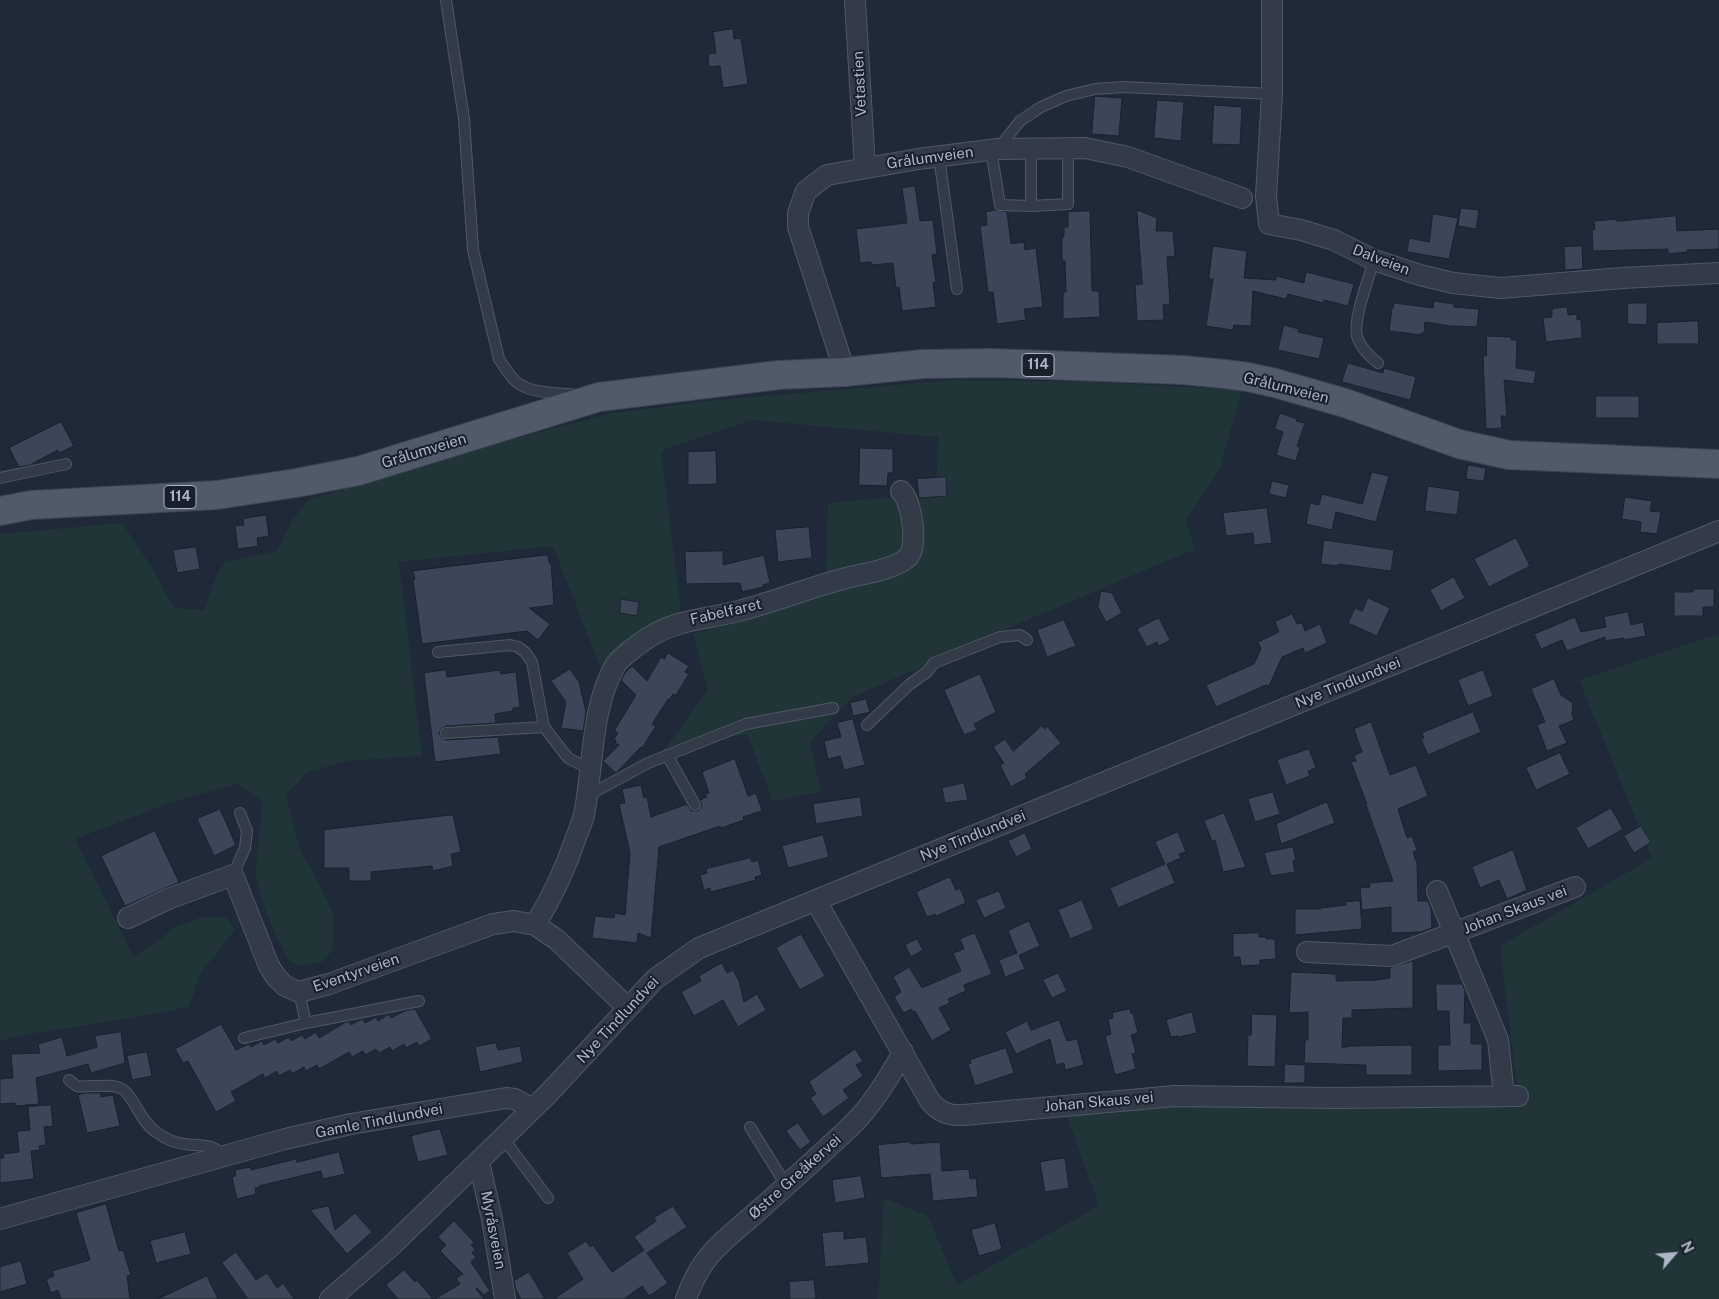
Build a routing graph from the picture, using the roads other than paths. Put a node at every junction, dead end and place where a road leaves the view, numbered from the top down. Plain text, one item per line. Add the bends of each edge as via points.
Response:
1 (446, 0) edge
2 (855, 0) edge
3 (1272, 0) edge
4 (1272, 94) junction
5 (1066, 148) junction
6 (1031, 149) junction
7 (994, 150) junction
8 (939, 156) junction
9 (865, 168) junction
10 (1242, 198) dead end
11 (1031, 206) junction
12 (1374, 260) junction
13 (1719, 273) edge
14 (957, 289) dead end
15 (1378, 363) dead end
16 (845, 372) junction
17 (599, 397) junction
18 (66, 464) dead end
19 (1719, 464) edge
20 (0, 478) edge
21 (902, 490) dead end
22 (0, 511) edge
23 (1719, 531) edge
24 (1027, 640) dead end
25 (438, 652) dead end
26 (833, 708) dead end
27 (867, 725) dead end
28 (544, 727) junction
29 (446, 734) dead end
30 (667, 755) junction
31 (589, 769) junction
32 (586, 797) junction
33 (695, 805) dead end
34 (240, 813) dead end
35 (233, 874) junction
36 (1575, 886) dead end
37 (1437, 891) dead end
38 (816, 901) junction
39 (128, 918) dead end
40 (535, 925) junction
41 (1454, 933) junction
42 (1307, 952) dead end
43 (300, 992) junction
44 (419, 1000) dead end
45 (628, 1008) junction
46 (306, 1023) junction
47 (244, 1038) dead end
48 (903, 1052) junction
49 (70, 1080) dead end
50 (532, 1110) junction
51 (750, 1127) dead end
52 (502, 1139) junction
53 (224, 1155) junction
54 (478, 1162) junction
55 (786, 1185) junction
56 (548, 1198) dead end
57 (0, 1219) edge
58 (330, 1299) edge
59 (505, 1299) edge
60 (686, 1299) edge

1 - 17 lane via 464,119 474,250 499,359 519,384 536,390
2 - 9 street, Vetastien
3 - 4 street, Dalveien
4 - 7 lane via 1123,87 1094,89 1041,107 1020,121
4 - 12 street, Dalveien via 1266,196 1269,224 1334,240
5 - 6 street, Grålumveien
5 - 10 street, Grålumveien via 1085,148 1128,157
5 - 11 lane via 1068,204
6 - 7 street, Grålumveien
6 - 11 lane
7 - 8 street, Grålumveien
7 - 11 lane via 1000,205
8 - 9 street, Grålumveien
8 - 14 lane
9 - 16 street, Grålumveien via 827,175 818,181 806,191 798,213 798,227
12 - 13 street, Dalveien via 1453,283 1501,288
12 - 15 lane via 1356,330 1368,355
16 - 17 main road, Grålumveien / 114 via 779,375
16 - 19 main road, Grålumveien / 114 via 923,364 992,363 1224,374 1275,383 1345,403 1460,444 1509,455
17 - 22 main road, Grålumveien / 114 via 358,471 296,484 217,495 31,505
18 - 20 lane
21 - 31 street, Fabelfaret via 908,498 913,537 912,551 906,558 886,568 815,586 741,611 680,622 649,637 617,663 601,699
23 - 38 street, Nye Tindlundvei
24 - 27 lane via 1020,635 1000,637 934,663
25 - 28 lane via 518,647 532,662
26 - 30 lane via 746,724
28 - 29 lane
28 - 31 lane via 568,758
30 - 32 lane via 648,762
30 - 33 lane
31 - 32 street, Fabelfaret
32 - 40 street, Fabelfaret via 584,816 570,855 554,894
34 - 35 lane via 247,831 245,848
35 - 39 street
35 - 43 street, Eventyrveien via 269,966 286,986
36 - 41 street, Johan Skaus vei
37 - 41 street, Johan Skaus vei
38 - 45 street, Nye Tindlundvei via 699,948 655,979
38 - 48 street, Johan Skaus vei
40 - 43 street, Eventyrveien via 514,921 492,924
40 - 45 street, Eventyrveien via 556,939
41 - 42 street, Johan Skaus vei via 1392,956
41 - 48 street, Johan Skaus vei via 1498,1040 1511,1096 1175,1096 958,1116 937,1109
43 - 46 lane
44 - 46 lane
45 - 50 street, Nye Tindlundvei
46 - 47 lane
48 - 55 street, Østre Greåkervei via 865,1111
49 - 53 lane via 77,1086 117,1086 124,1090 145,1123 155,1132 185,1144 215,1148
50 - 52 street, Nye Tindlundvei
50 - 53 street, Gamle Tindlundvei via 516,1099 495,1099 351,1124
51 - 55 lane
52 - 54 street, Nye Tindlundvei
52 - 56 lane
53 - 57 street, Gamle Tindlundvei
54 - 58 street, Nye Tindlundvei via 389,1248
54 - 59 street, Myråsveien via 492,1219
55 - 60 street, Østre Greåkervei via 713,1250 696,1275

